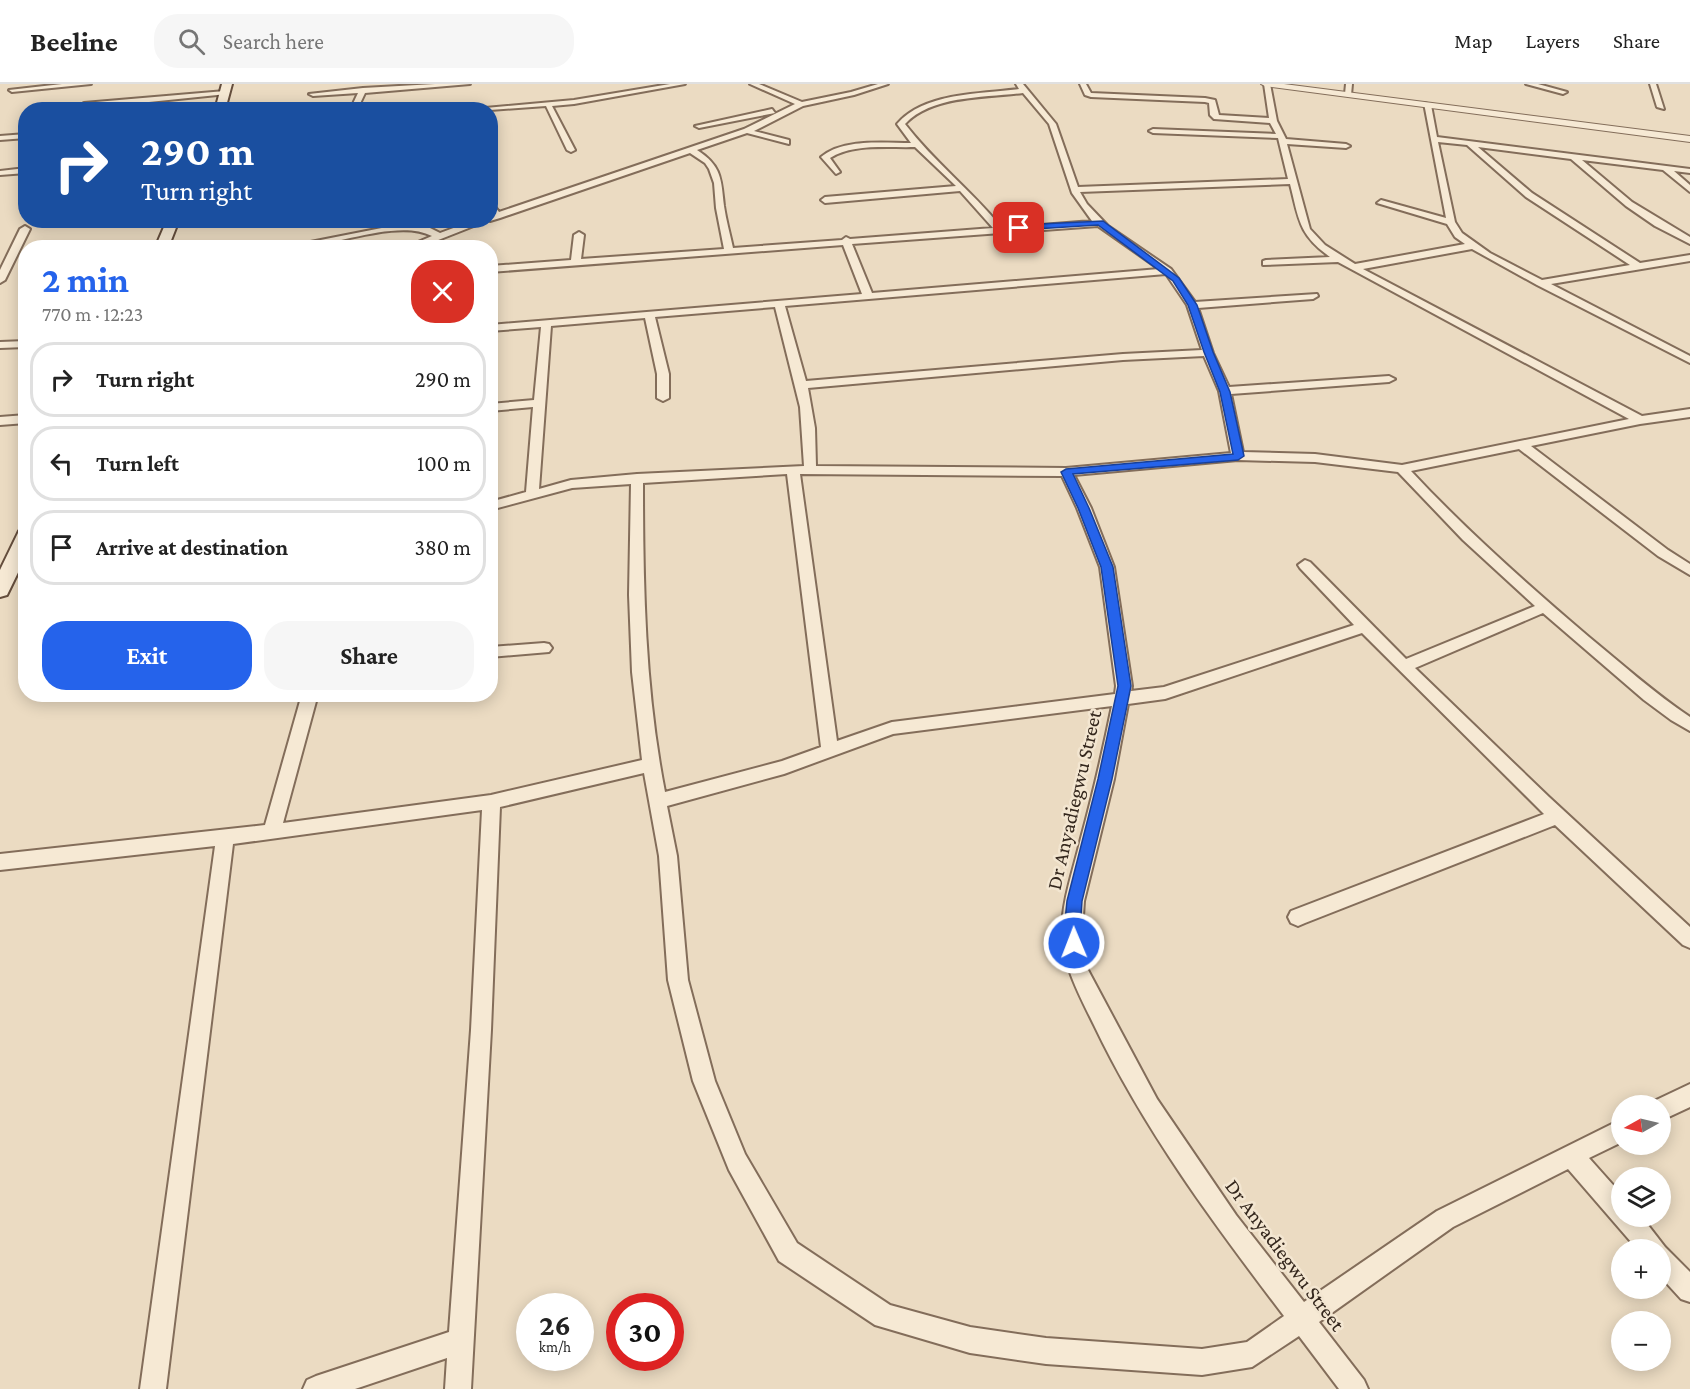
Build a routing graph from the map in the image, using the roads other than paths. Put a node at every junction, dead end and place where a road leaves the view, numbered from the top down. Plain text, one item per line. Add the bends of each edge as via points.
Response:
1 (21, 84) edge
2 (88, 84) edge
3 (467, 84) edge
4 (682, 84) edge
5 (753, 84) edge
6 (885, 84) edge
7 (1083, 84) edge
8 (1266, 84) edge
9 (1349, 84) edge
10 (1529, 84) edge
11 (1653, 84) edge
12 (1021, 87) edge
13 (226, 88) edge
14 (363, 90) junction
15 (1563, 92) dead end
16 (313, 94) dead end
17 (1349, 94) junction
18 (109, 102) edge
19 (357, 102) edge
20 (548, 104) junction
21 (801, 104) junction
22 (1427, 105) junction
23 (789, 107) dead end
24 (1661, 107) dead end
25 (498, 108) edge
26 (759, 114) junction
27 (768, 119) junction
28 (1273, 121) junction
29 (699, 126) dead end
30 (747, 130) junction
31 (1153, 131) dead end
32 (18, 137) edge
33 (0, 138) edge
34 (1282, 139) junction
35 (1434, 139) junction
36 (1690, 139) edge
37 (786, 142) dead end
38 (1470, 144) junction
39 (917, 145) junction
40 (1346, 146) dead end
41 (571, 150) dead end
42 (692, 150) junction
43 (1574, 157) junction
44 (1666, 169) junction
45 (18, 171) edge
46 (1690, 171) edge
47 (0, 172) edge
48 (836, 172) dead end
49 (1292, 181) junction
50 (963, 188) junction
51 (1690, 189) edge
52 (1075, 190) junction
53 (825, 200) dead end
54 (1381, 203) dead end
55 (498, 216) edge
56 (1451, 222) junction
57 (1100, 223) junction
58 (396, 228) edge
59 (424, 228) edge
60 (464, 228) edge
61 (25, 229) dead end
62 (998, 229) junction
63 (579, 235) dead end
64 (441, 237) junction
65 (20, 240) edge
66 (329, 240) edge
67 (432, 240) edge
68 (846, 240) junction
69 (1690, 242) edge
70 (18, 243) edge
71 (1471, 246) junction
72 (729, 249) junction
73 (1690, 258) edge
74 (576, 260) junction
75 (1343, 260) junction
76 (1266, 263) dead end
77 (1356, 267) junction
78 (1639, 267) junction
79 (498, 268) edge
80 (1168, 271) junction
81 (0, 280) edge
82 (1540, 283) junction
83 (868, 296) junction
84 (1313, 296) dead end
85 (779, 304) junction
86 (1192, 305) junction
87 (649, 315) junction
88 (546, 324) junction
89 (498, 327) edge
90 (18, 344) edge
91 (0, 345) edge
92 (1690, 348) edge
93 (1208, 352) junction
94 (1675, 352) junction
95 (1690, 360) edge
96 (1389, 379) dead end
97 (802, 385) junction
98 (1225, 392) junction
99 (663, 398) dead end
100 (539, 403) junction
101 (498, 407) edge
102 (1690, 413) edge
103 (18, 420) edge
104 (1640, 420) junction
105 (0, 421) edge
106 (1522, 445) junction
107 (1238, 456) junction
108 (1402, 469) junction
109 (793, 470) junction
110 (810, 470) junction
111 (1066, 472) junction
112 (637, 478) junction
113 (532, 495) junction
114 (498, 504) edge
115 (18, 552) edge
116 (1305, 565) dead end
117 (1690, 570) edge
118 (0, 590) edge
119 (1545, 608) junction
120 (1364, 627) junction
121 (544, 648) dead end
122 (498, 651) edge
123 (1404, 666) junction
124 (1122, 697) junction
125 (308, 702) edge
126 (1690, 725) edge
127 (830, 750) junction
128 (651, 765) junction
129 (659, 801) junction
130 (491, 802) junction
131 (1558, 816) junction
132 (272, 831) junction
133 (225, 837) junction
134 (0, 862) edge
135 (1298, 917) dead end
136 (1690, 939) edge
137 (1690, 1095) edge
138 (1671, 1104) edge
139 (1611, 1135) edge
140 (1571, 1155) junction
141 (1611, 1200) edge
142 (1634, 1227) edge
143 (1645, 1239) edge
144 (1671, 1269) edge
145 (1690, 1290) edge
146 (1303, 1318) junction
147 (462, 1340) junction
148 (153, 1389) edge
149 (316, 1389) edge
150 (458, 1389) edge
151 (1355, 1389) edge

1 - 2 street via 9,93
3 - 14 street
4 - 20 street
5 - 21 street
6 - 21 street
7 - 28 street via 1091,95 1205,100 1212,102 1216,117
8 - 17 street
8 - 28 street
9 - 17 street
10 - 15 street
11 - 24 street
12 - 39 street via 919,109 901,124
12 - 52 street via 1047,114 1057,132
13 - 18 street
14 - 16 street
14 - 19 street
17 - 22 street
20 - 25 street
20 - 41 street
21 - 27 street
22 - 35 street
22 - 36 street
23 - 26 street
26 - 27 street
26 - 29 street
27 - 30 street
28 - 34 street
30 - 37 street
30 - 42 street
31 - 34 street
32 - 33 street
34 - 40 street
34 - 49 street
35 - 38 street
35 - 56 street
38 - 43 street
38 - 78 street via 1529,195
39 - 48 street via 847,148 829,153 825,157
39 - 50 street
42 - 55 street
42 - 72 street via 713,169
43 - 44 street
43 - 69 street via 1623,201
44 - 46 street
44 - 51 street
45 - 47 street
49 - 52 street
49 - 75 street via 1311,237
50 - 53 street
50 - 62 street
52 - 57 street
54 - 56 street
56 - 71 street
57 - 62 street
57 - 80 street
58 - 66 street
59 - 64 street
60 - 64 street
61 - 65 street
62 - 68 street
63 - 74 street
64 - 67 street
68 - 72 street
68 - 83 street
70 - 81 street
71 - 77 street
71 - 82 street
72 - 74 street
73 - 78 street
74 - 79 street
75 - 76 street
75 - 77 street
77 - 104 street
78 - 82 street
80 - 83 street
80 - 86 street
82 - 94 street
83 - 85 street
84 - 86 street
85 - 87 street
85 - 97 street
86 - 93 street
87 - 88 street
87 - 99 street via 663,374
88 - 89 street
88 - 100 street
90 - 91 street
92 - 94 street
93 - 97 street
93 - 98 street
94 - 95 street
96 - 98 street
97 - 110 street via 810,430
98 - 107 street
100 - 101 street
100 - 113 street
102 - 104 street
103 - 105 street
104 - 106 street
106 - 108 street
106 - 117 street
107 - 108 street via 1315,458
107 - 111 street
108 - 119 street
109 - 110 street
109 - 112 street
109 - 127 street
110 - 111 street
111 - 124 street, Dr Anyadiegwu Street via 1107,567 1124,686
112 - 113 street via 571,484
112 - 128 street via 636,606
113 - 114 street
115 - 118 main road
116 - 120 street
119 - 123 street
119 - 126 street
120 - 123 street
120 - 124 street via 1165,693
121 - 122 street
123 - 131 street
124 - 127 street via 892,728
124 - 146 street, Dr Anyadiegwu Street via 1075,901 1072,931 1078,971 1149,1107 1228,1223
125 - 132 street
127 - 129 street via 784,767
128 - 129 street
128 - 130 street
129 - 146 street via 668,856 678,980 704,1081 737,1162 788,1252 884,1316 970,1340 1046,1351 1202,1362 1252,1353
130 - 132 street
130 - 147 street
131 - 135 street
131 - 136 street
132 - 133 street
133 - 134 street
133 - 148 street
137 - 138 street
139 - 140 street
140 - 141 street
140 - 146 street via 1445,1219
142 - 143 street
144 - 145 street
146 - 151 street, Dr Anyadiegwu Street
147 - 149 street
147 - 150 street

